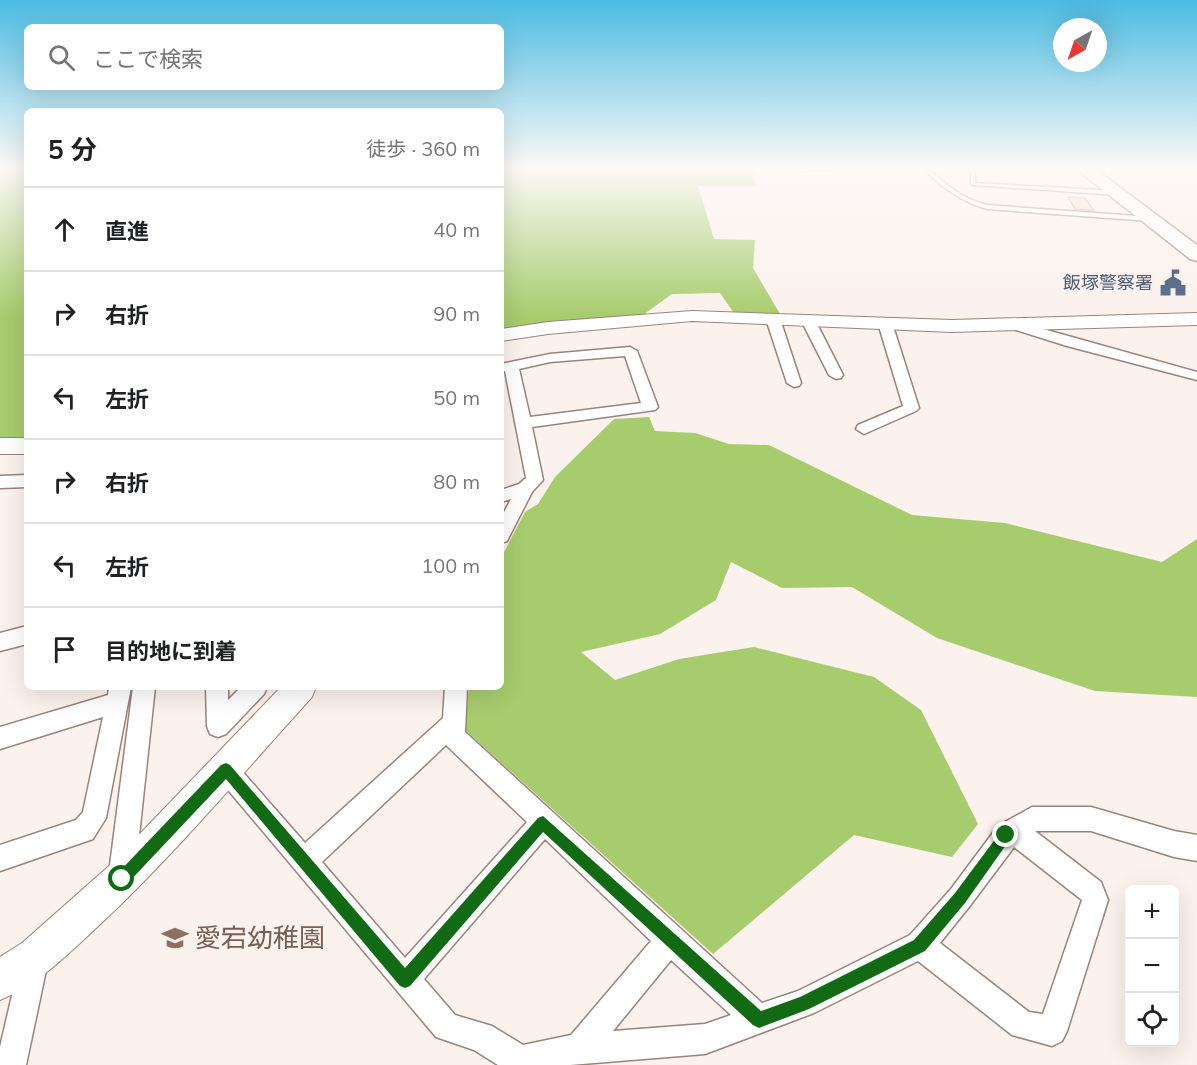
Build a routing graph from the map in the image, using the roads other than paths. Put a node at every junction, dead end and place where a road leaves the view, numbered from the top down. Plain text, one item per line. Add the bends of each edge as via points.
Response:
1 (1134, 218) edge
2 (1152, 219) joint
3 (1197, 255) edge
4 (773, 319) junction
5 (1197, 319) edge
6 (808, 320) junction
7 (885, 323) junction
8 (1018, 326) junction
9 (504, 335) edge
10 (506, 366) edge
11 (836, 375) dead end
12 (1197, 376) edge
13 (794, 383) dead end
14 (525, 423) junction
15 (864, 429) dead end
16 (0, 446) edge
17 (24, 446) edge
18 (24, 481) edge
19 (0, 482) edge
20 (525, 488) junction
21 (504, 495) edge
22 (504, 530) edge
23 (24, 636) edge
24 (0, 642) edge
25 (144, 690) edge
26 (217, 690) edge
27 (253, 690) edge
28 (298, 690) edge
29 (456, 690) edge
30 (118, 695) edge
31 (453, 724) junction
32 (0, 738) edge
33 (226, 770) junction
34 (543, 822) junction
35 (1014, 831) junction
36 (1186, 846) edge
37 (0, 858) edge
38 (305, 861) junction
39 (1197, 862) edge
40 (122, 879) junction
41 (670, 940) junction
42 (920, 945) junction
43 (36, 957) junction
44 (0, 980) edge
45 (405, 980) junction
46 (759, 1020) junction
47 (579, 1048) junction
48 (519, 1063) edge
49 (11, 1065) edge

1 - 2 lane
2 - 3 highway
4 - 6 street
4 - 9 street via 692,316
4 - 13 street
5 - 8 street
6 - 7 street
6 - 11 street
7 - 8 street
7 - 15 street via 910,408
8 - 12 street
10 - 14 street
10 - 14 street via 630,351 650,407
14 - 20 street via 535,480
16 - 17 street
18 - 19 street
20 - 21 street
20 - 22 street
23 - 24 street
25 - 40 street
26 - 27 street via 218,726
28 - 33 street
29 - 31 street
30 - 32 street
30 - 37 street via 94,818 84,830
31 - 34 street via 453,736
31 - 38 street
33 - 38 street
33 - 40 street
34 - 41 street
34 - 45 street
35 - 36 street via 1032,819 1091,819
35 - 42 street via 1006,835
35 - 42 street via 1092,891 1095,900 1052,1032 1022,1025
36 - 39 street
38 - 45 street
40 - 43 street
41 - 46 street
41 - 47 street
42 - 46 street via 804,1003
43 - 44 street
43 - 49 street
45 - 48 street via 446,1027 481,1037
46 - 47 street via 705,1039
47 - 48 street

